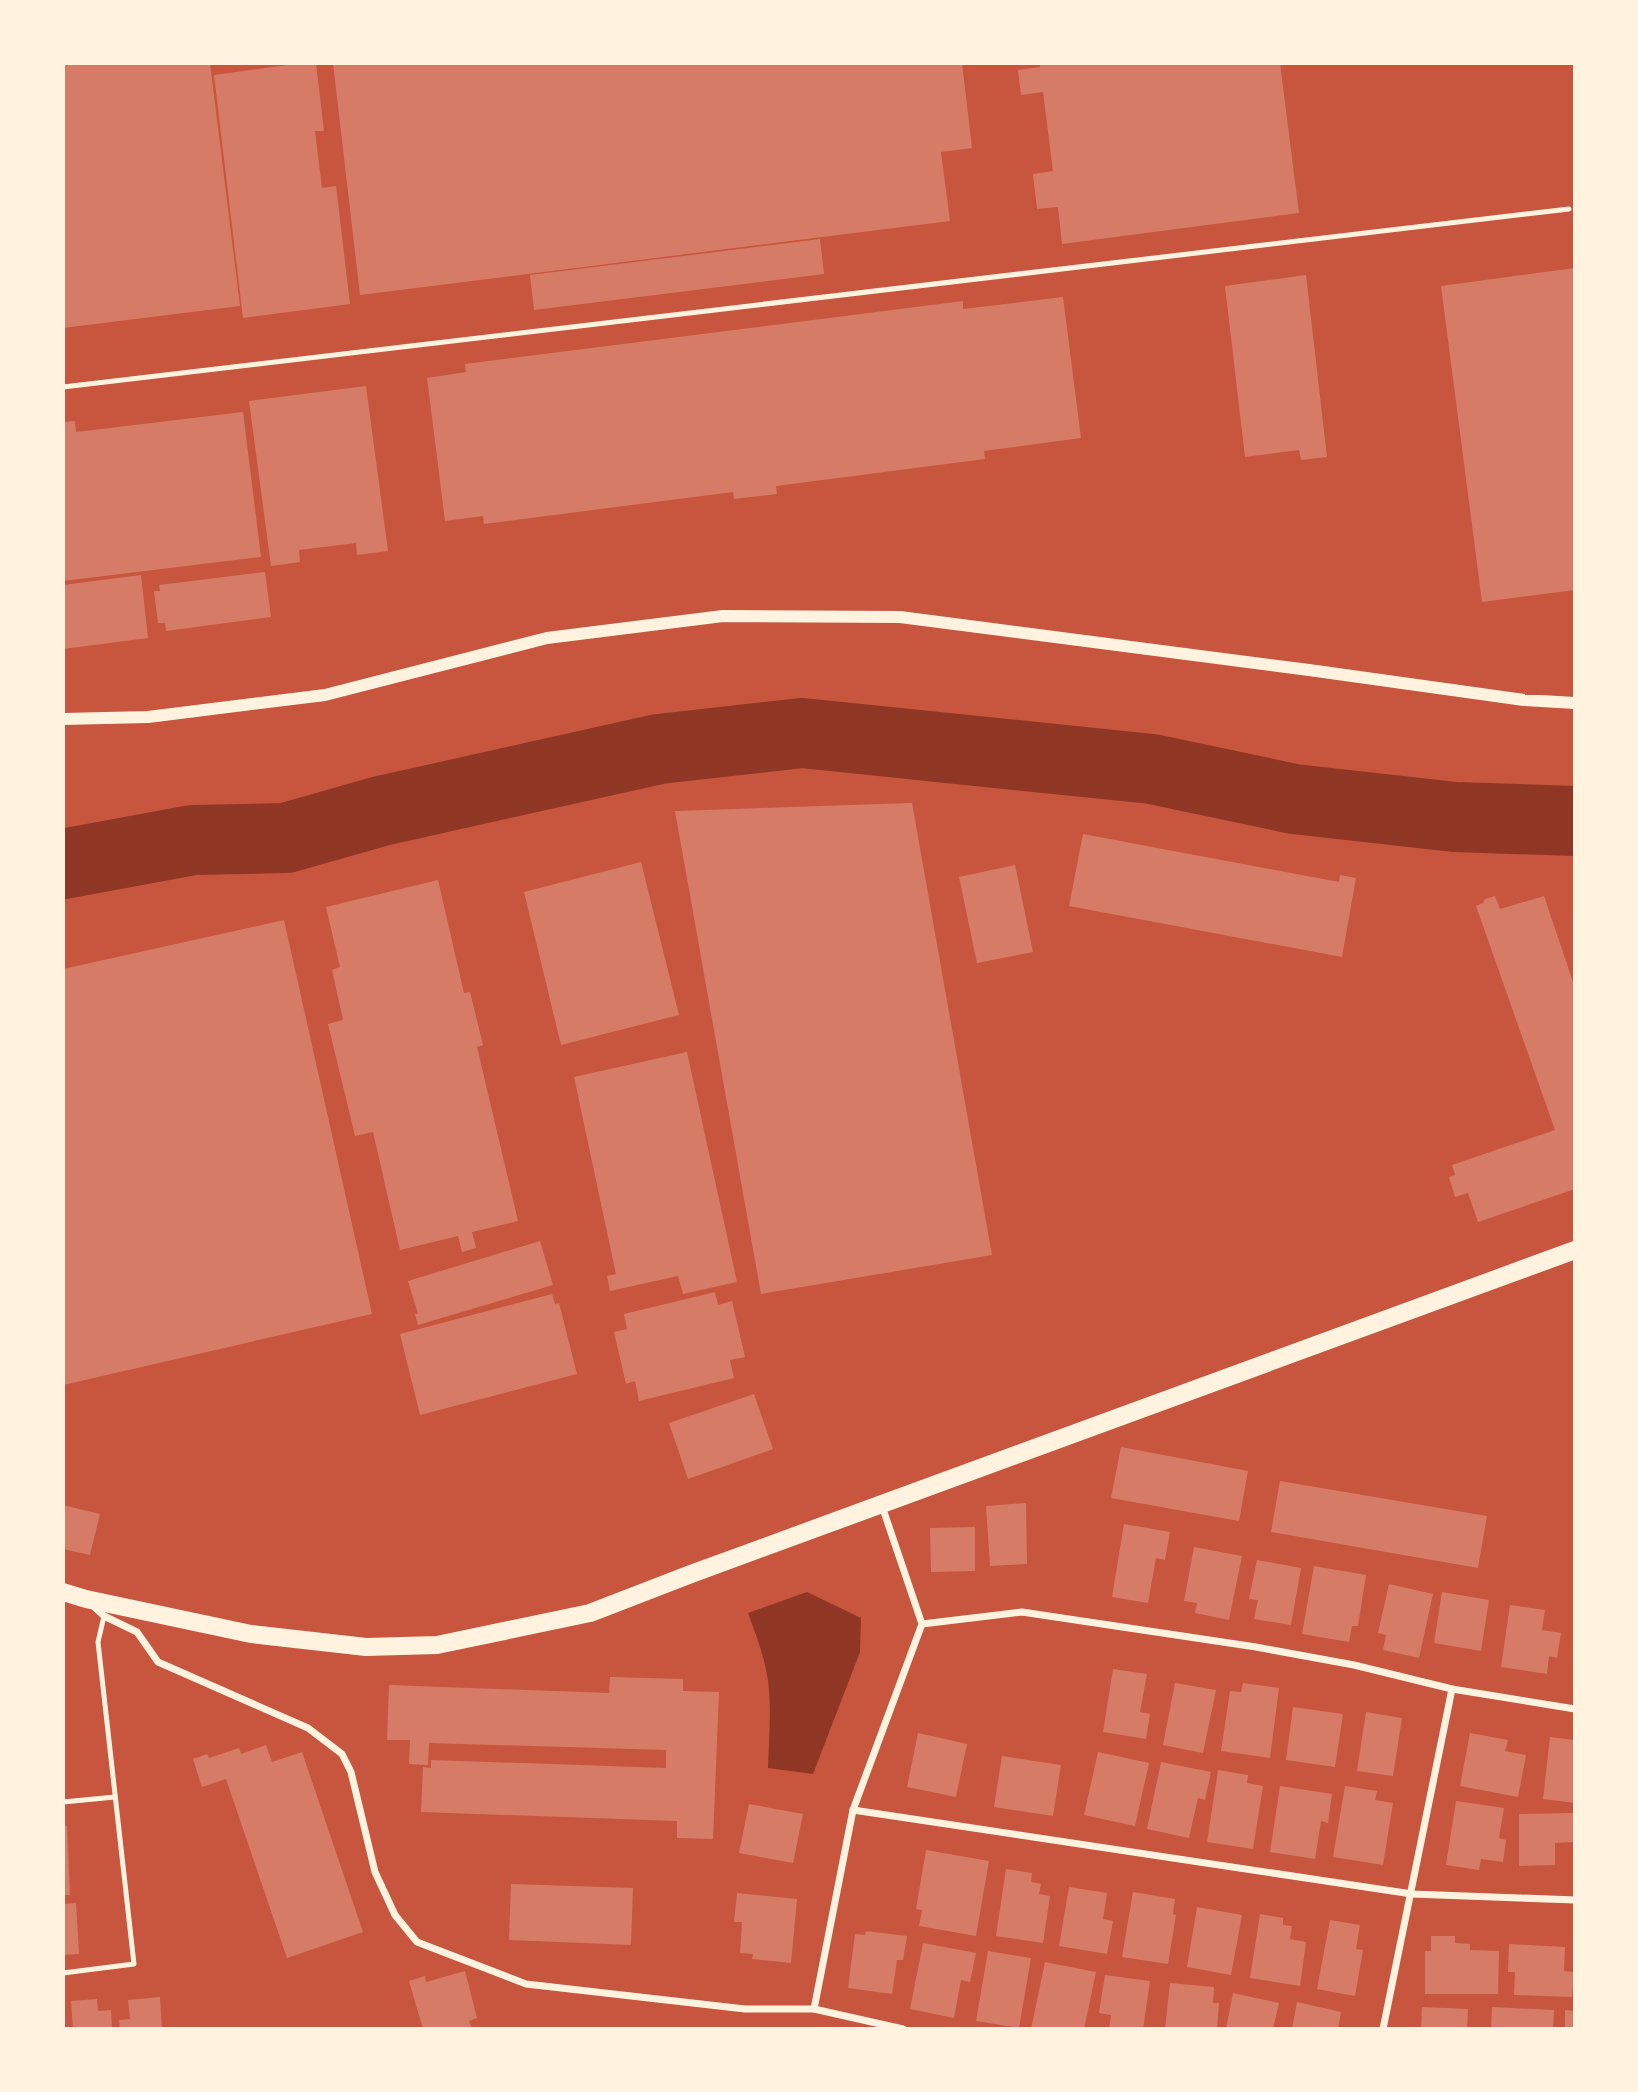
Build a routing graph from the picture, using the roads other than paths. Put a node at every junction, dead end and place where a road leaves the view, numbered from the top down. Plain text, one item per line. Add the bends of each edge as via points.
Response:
1 (1569, 209) dead end
2 (63, 387) edge
3 (1575, 703) edge
4 (63, 719) edge
5 (1575, 1250) edge
6 (882, 1505) junction
7 (63, 1592) edge
8 (86, 1599) junction
9 (104, 1616) junction
10 (922, 1624) junction
11 (1452, 1689) junction
12 (1575, 1709) edge
13 (116, 1797) junction
14 (63, 1802) edge
15 (853, 1810) junction
16 (1412, 1894) junction
17 (1575, 1900) edge
18 (63, 1973) edge
19 (814, 2009) junction
20 (903, 2029) edge
21 (1383, 2029) edge

1 - 2 lane
3 - 4 street via 900,617 723,616 547,638 325,695 148,717
5 - 6 main road
6 - 8 main road via 590,1613 438,1646 366,1647 251,1634
6 - 10 street
7 - 8 main road
8 - 9 street
9 - 13 lane via 98,1642
9 - 19 street via 137,1632 158,1662 308,1728 342,1754 352,1772 375,1872 395,1915 417,1941 526,1984 745,2008
10 - 11 street via 1022,1612 1256,1647
10 - 15 street
11 - 12 street
11 - 16 street
13 - 14 lane
13 - 18 lane via 134,1964
15 - 16 street
15 - 19 street
16 - 17 street
16 - 21 street
19 - 20 street

